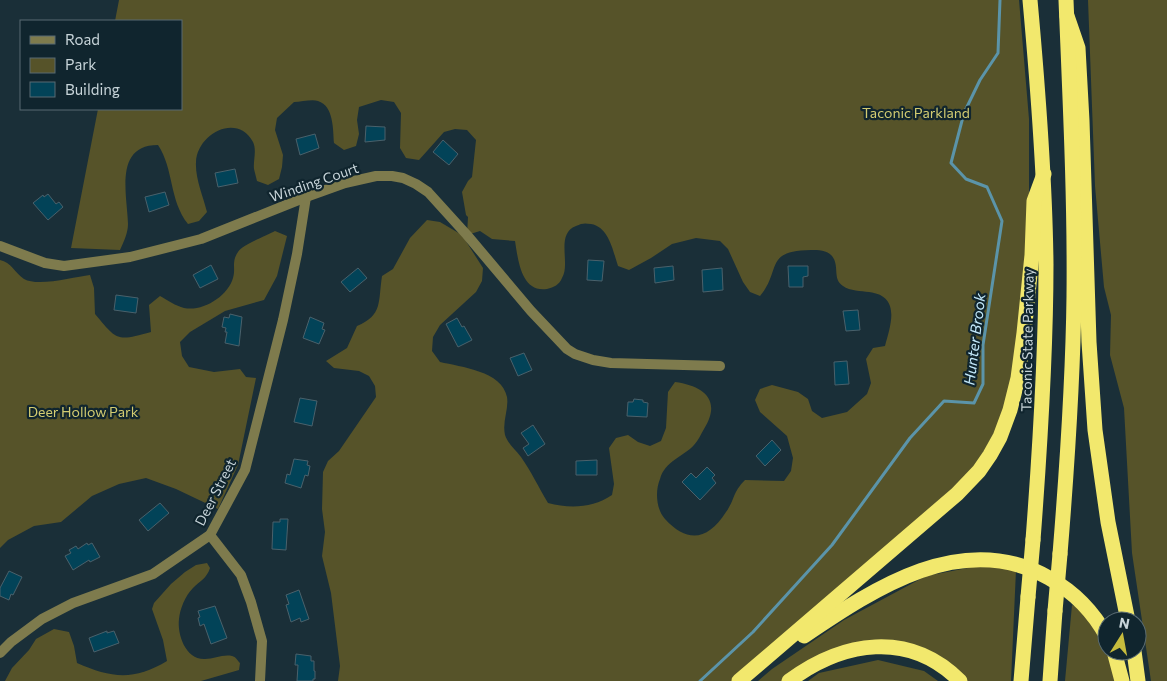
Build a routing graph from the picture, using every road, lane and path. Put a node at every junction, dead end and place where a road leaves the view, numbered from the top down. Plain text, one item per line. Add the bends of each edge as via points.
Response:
1 (1030, 0) edge
2 (1066, 0) edge
3 (1067, 16) junction
4 (1044, 174) junction
5 (306, 197) junction
6 (0, 246) edge
7 (720, 366) dead end
8 (210, 535) junction
9 (1126, 611) edge
10 (1097, 621) edge
11 (0, 653) edge
12 (1117, 661) edge
13 (1135, 661) edge
14 (260, 681) edge
15 (738, 681) edge
16 (746, 681) edge
17 (789, 681) edge
18 (960, 681) edge
19 (1021, 681) edge
20 (1050, 681) edge
21 (1122, 681) edge
22 (1138, 681) edge

1 - 4 highway, Taconic State Parkway
2 - 3 highway
3 - 9 highway via 1078,48 1094,430
3 - 20 highway, bridge via 1074,296 1071,402
4 - 15 highway via 1034,200 1030,280 1016,384 1007,419 990,455 957,494
4 - 19 highway, Taconic State Parkway, bridge via 1044,369
5 - 6 street, Winding Court via 201,239 130,257 64,266 45,263
5 - 7 street, Winding Court via 376,176 403,178 428,192 531,311 575,354 610,363
5 - 8 street, Deer Street via 283,320 245,470
8 - 11 street, Deer Street via 153,574 73,603 42,619
8 - 14 street via 241,576 251,602 262,641
10 - 16 highway via 1083,603 1060,585 1020,565 983,559 943,563 921,570 861,600 802,638
12 - 21 highway
13 - 22 highway
17 - 18 highway via 830,656 872,647 920,655 938,663

